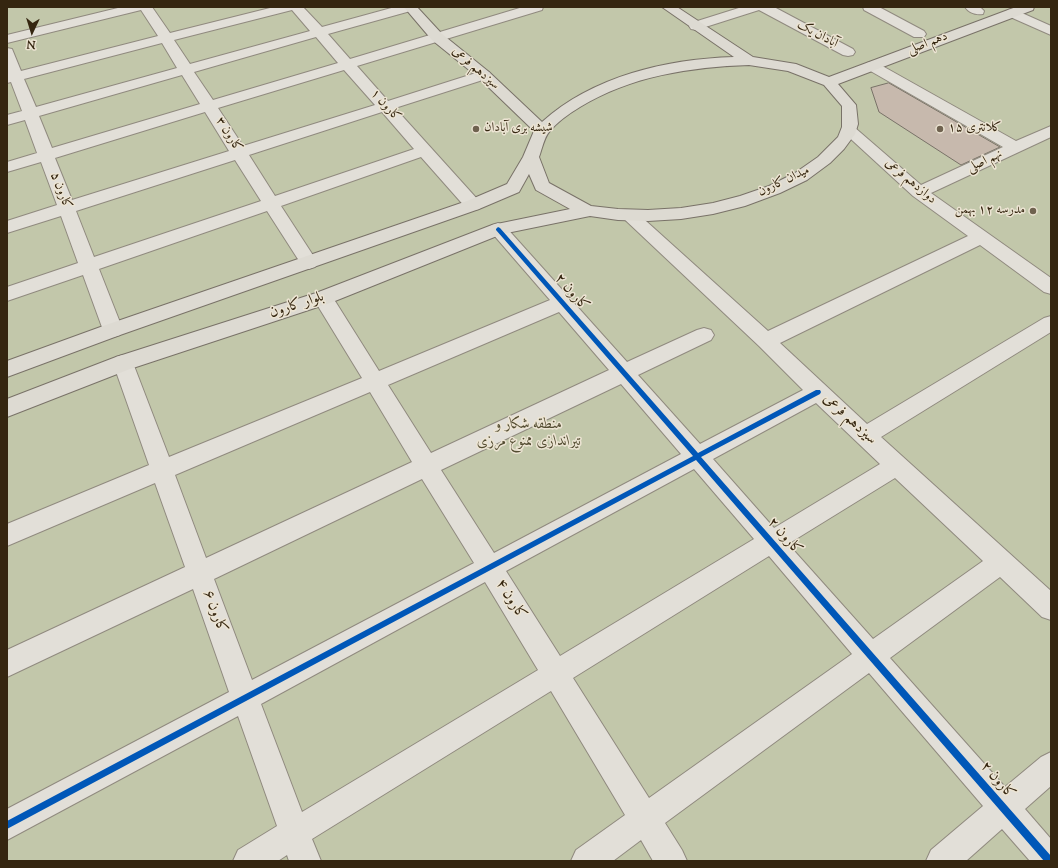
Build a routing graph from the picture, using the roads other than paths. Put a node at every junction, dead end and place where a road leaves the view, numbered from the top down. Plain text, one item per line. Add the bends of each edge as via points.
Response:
1 (138, 7) edge
2 (146, 7) edge
3 (289, 7) edge
4 (296, 7) edge
5 (409, 7) edge
6 (537, 7) edge
7 (668, 7) edge
8 (755, 7) edge
9 (764, 7) edge
10 (869, 7) edge
11 (1028, 7) edge
12 (1013, 13) junction
13 (696, 26) junction
14 (1051, 31) edge
15 (319, 32) junction
16 (919, 34) dead end
17 (437, 37) junction
18 (166, 38) junction
19 (7, 39) edge
20 (7, 52) edge
21 (848, 52) dead end
22 (749, 61) junction
23 (347, 64) junction
24 (872, 66) junction
25 (186, 70) junction
26 (484, 75) junction
27 (12, 78) edge
28 (829, 82) junction
29 (209, 106) junction
30 (385, 106) junction
31 (30, 113) junction
32 (7, 120) edge
33 (542, 130) junction
34 (849, 130) junction
35 (1051, 131) edge
36 (1033, 140) junction
37 (1016, 148) junction
38 (1051, 150) edge
39 (424, 151) junction
40 (239, 153) junction
41 (46, 155) junction
42 (531, 157) junction
43 (7, 167) edge
44 (919, 192) junction
45 (271, 203) junction
46 (473, 205) junction
47 (66, 208) junction
48 (588, 211) junction
49 (630, 216) junction
50 (7, 227) edge
51 (498, 229) junction
52 (981, 236) junction
53 (309, 263) junction
54 (88, 266) junction
55 (1051, 287) edge
56 (7, 294) edge
57 (323, 298) junction
58 (562, 303) junction
59 (1051, 323) edge
60 (113, 330) junction
61 (704, 335) dead end
62 (766, 341) junction
63 (123, 364) junction
64 (7, 369) edge
65 (623, 373) junction
66 (374, 382) junction
67 (818, 392) junction
68 (7, 408) edge
69 (865, 436) junction
70 (697, 457) junction
71 (896, 465) junction
72 (427, 466) junction
73 (162, 470) junction
74 (7, 535) edge
75 (771, 542) junction
76 (1001, 562) junction
77 (490, 567) junction
78 (200, 573) junction
79 (1051, 608) edge
80 (871, 656) junction
81 (7, 664) edge
82 (555, 674) junction
83 (245, 698) junction
84 (1051, 767) edge
85 (1004, 808) junction
86 (645, 819) junction
87 (7, 825) edge
88 (294, 833) junction
89 (249, 861) edge
90 (304, 861) edge
91 (587, 861) edge
92 (671, 861) edge
93 (942, 861) edge
94 (1050, 861) edge

1 - 19 street
2 - 18 street, کارون ۳
3 - 18 street
4 - 15 street, کارون ۱
5 - 15 street
5 - 17 main road, سیزدهم فرعی
6 - 17 street
7 - 13 main road
8 - 13 street
9 - 21 street, آبادان یک
10 - 16 street
11 - 12 main road, دهم اصلی
12 - 14 street
12 - 24 main road, دهم اصلی
13 - 22 main road
15 - 23 street, کارون ۱
15 - 25 street
17 - 23 street
17 - 26 main road, سیزدهم فرعی
18 - 25 street, کارون ۳
18 - 27 street
20 - 27 street, کارون ۵
22 - 28 main road via 791,67
22 - 33 main road via 712,62 654,71 586,96
23 - 29 street
23 - 30 street, کارون ۱
24 - 28 main road, دهم اصلی
24 - 37 street
25 - 29 street, کارون ۳
25 - 31 street
26 - 30 street
26 - 33 main road, سیزدهم فرعی
27 - 31 street, کارون ۵
28 - 34 main road via 849,105
29 - 40 street, کارون ۳
29 - 41 street
30 - 39 street, کارون ۱
30 - 40 street
31 - 32 street
31 - 41 street, کارون ۵
33 - 42 main road
34 - 44 street, دوازدهم فرعی
34 - 49 main road, میدان کارون via 835,151 816,167 794,180 745,200 676,214
35 - 36 street, نهم اصلی
36 - 37 street, نهم اصلی
36 - 38 street
37 - 44 street, نهم اصلی
39 - 45 street
39 - 46 street, کارون ۱
40 - 45 street, کارون ۳
40 - 47 street
41 - 43 street
41 - 47 street, کارون ۵
42 - 46 main road via 513,188
42 - 48 main road, میدان کارون via 542,186
44 - 52 street, دوازدهم فرعی
45 - 53 street, کارون ۳
45 - 54 street
46 - 53 main road
47 - 50 street
47 - 54 street, کارون ۵
48 - 49 main road, میدان کارون
48 - 51 main road, بلوار کارون
49 - 62 street, سیزدهم فرعی
51 - 57 main road, بلوار کارون
51 - 58 street, کارون ۲
52 - 55 street, دوازدهم فرعی
52 - 62 street
53 - 60 main road
54 - 56 street
54 - 60 street, کارون ۵
57 - 63 main road, بلوار کارون
57 - 66 street, کارون ۴
58 - 65 street, کارون ۲
58 - 66 street
59 - 69 street
60 - 64 main road
61 - 65 street
62 - 67 street, سیزدهم فرعی
63 - 68 main road, بلوار کارون
63 - 73 street, کارون ۶
65 - 70 street, کارون ۲
65 - 72 street
66 - 72 street, کارون ۴
66 - 73 street
67 - 69 street, سیزدهم فرعی
67 - 70 street
69 - 71 street, سیزدهم فرعی
70 - 75 street, کارون ۲
70 - 77 street
71 - 75 street
71 - 76 street, سیزدهم فرعی
72 - 77 street, کارون ۴
72 - 78 street
73 - 74 street
73 - 78 street, کارون ۶
75 - 80 street, کارون ۲
75 - 82 street
76 - 79 street, سیزدهم فرعی
76 - 80 street
77 - 82 street, کارون ۴
77 - 83 street
78 - 81 street
78 - 83 street, کارون ۶
80 - 85 street, کارون ۲
80 - 86 street
82 - 86 street, کارون ۴
82 - 88 street
83 - 87 street
83 - 88 street, کارون ۶
84 - 85 street
85 - 93 street
85 - 94 street, کارون ۲
86 - 91 street
86 - 92 street, کارون ۴
88 - 89 street
88 - 90 street, کارون ۶

